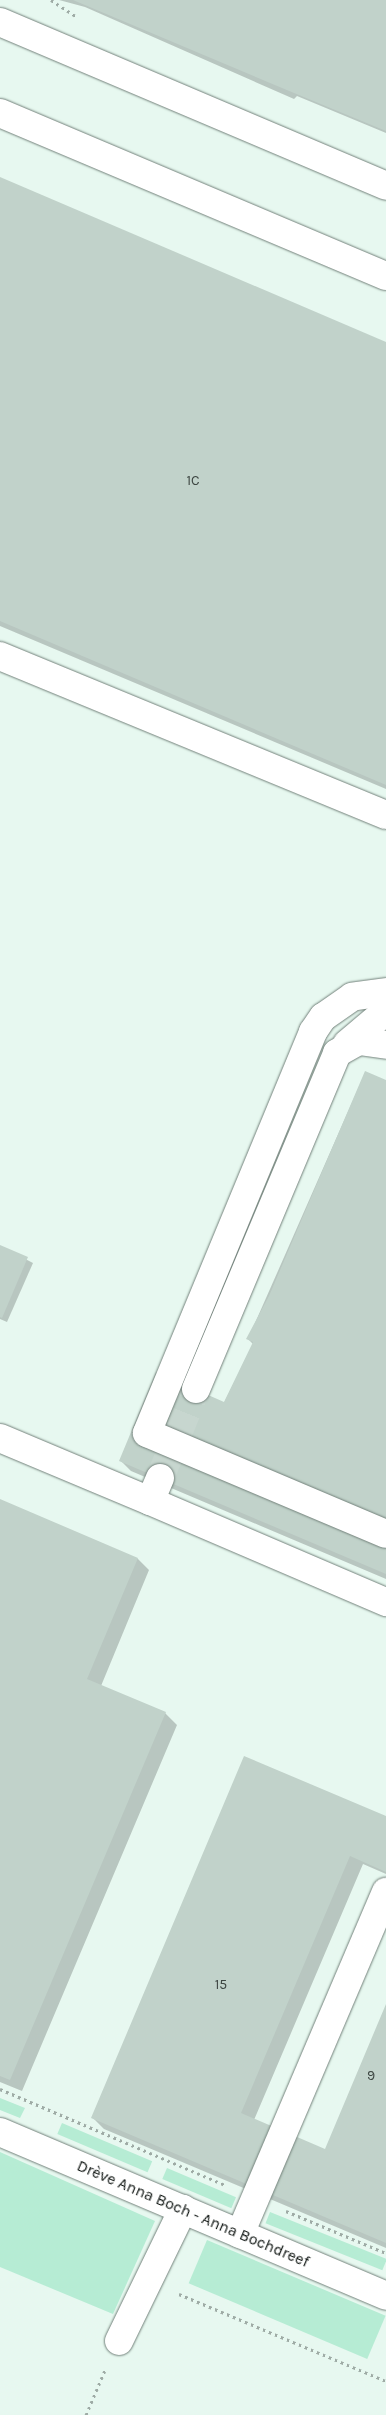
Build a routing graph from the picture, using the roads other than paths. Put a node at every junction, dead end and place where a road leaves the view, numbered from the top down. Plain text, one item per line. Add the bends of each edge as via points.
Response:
1 (0, 22) edge
2 (0, 113) edge
3 (386, 186) edge
4 (386, 276) edge
5 (0, 656) edge
6 (386, 815) edge
7 (386, 992) edge
8 (386, 1011) edge
9 (347, 1044) junction
10 (386, 1045) edge
11 (196, 1389) tunnel mouth
12 (0, 1438) edge
13 (386, 1534) edge
14 (386, 1602) edge
15 (386, 1892) edge
16 (0, 2132) edge
17 (183, 2209) junction
18 (240, 2234) junction
19 (386, 2296) edge
20 (119, 2341) dead end

1 - 3 street
2 - 4 street
5 - 6 street
7 - 13 street via 352,997 323,1017 313,1032 147,1432
8 - 9 street
9 - 10 street via 369,1040
9 - 11 street via 337,1053
12 - 14 street via 155,1490
15 - 18 street
16 - 17 street, Drève Anna Boch - Anna Bochdreef
17 - 18 street, Drève Anna Boch - Anna Bochdreef
17 - 20 street
18 - 19 street, Drève Anna Boch - Anna Bochdreef

